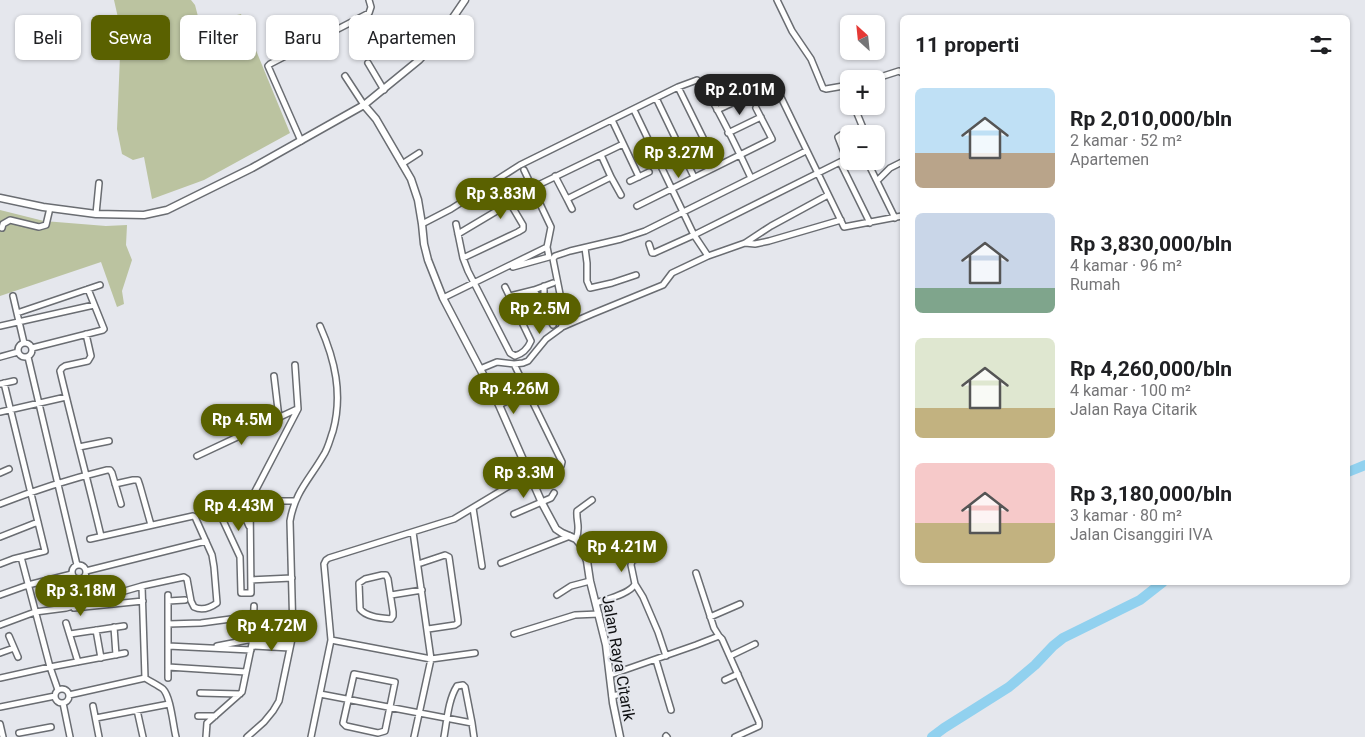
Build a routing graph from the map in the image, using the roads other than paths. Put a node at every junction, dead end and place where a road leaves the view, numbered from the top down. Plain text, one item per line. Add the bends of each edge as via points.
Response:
1 (369, 0) edge
2 (465, 0) edge
3 (778, 0) edge
4 (368, 62) dead end
5 (900, 72) edge
6 (885, 75) edge
7 (345, 76) dead end
8 (678, 87) junction
9 (840, 87) edge
10 (384, 90) junction
11 (656, 98) junction
12 (364, 105) junction
13 (756, 108) dead end
14 (634, 110) junction
15 (717, 110) junction
16 (761, 117) junction
17 (612, 120) junction
18 (728, 133) junction
19 (300, 141) junction
20 (623, 144) junction
21 (806, 151) junction
22 (420, 153) dead end
23 (601, 155) junction
24 (740, 155) junction
25 (840, 162) edge
26 (900, 163) edge
27 (402, 164) junction
28 (717, 166) junction
29 (524, 170) dead end
30 (844, 170) edge
31 (872, 170) edge
32 (649, 172) dead end
33 (817, 173) junction
34 (555, 176) junction
35 (612, 177) junction
36 (639, 177) junction
37 (694, 178) junction
38 (751, 178) junction
39 (877, 181) junction
40 (630, 182) dead end
41 (99, 183) dead end
42 (532, 188) junction
43 (672, 188) junction
44 (621, 195) dead end
45 (828, 195) junction
46 (0, 198) edge
47 (567, 199) junction
48 (510, 203) junction
49 (637, 206) dead end
50 (50, 208) junction
51 (572, 209) dead end
52 (683, 212) junction
53 (96, 214) junction
54 (900, 217) edge
55 (895, 218) junction
56 (841, 220) junction
57 (870, 223) junction
58 (422, 224) junction
59 (456, 224) dead end
60 (2, 228) dead end
61 (458, 234) junction
62 (694, 235) junction
63 (745, 243) junction
64 (649, 244) dead end
65 (547, 247) junction
66 (585, 248) junction
67 (708, 256) junction
68 (463, 258) junction
69 (498, 271) junction
70 (636, 275) dead end
71 (474, 283) junction
72 (553, 283) dead end
73 (100, 285) dead end
74 (505, 286) dead end
75 (544, 286) junction
76 (88, 289) junction
77 (534, 290) junction
78 (13, 296) dead end
79 (510, 296) junction
80 (443, 298) junction
81 (94, 304) junction
82 (544, 308) junction
83 (17, 313) junction
84 (19, 322) junction
85 (553, 325) dead end
86 (0, 326) edge
87 (320, 326) dead end
88 (561, 328) junction
89 (86, 334) junction
90 (24, 343) junction
91 (32, 348) junction
92 (18, 352) junction
93 (0, 357) edge
94 (28, 357) junction
95 (514, 364) junction
96 (295, 365) dead end
97 (480, 369) junction
98 (274, 376) dead end
99 (14, 381) dead end
100 (2, 384) edge
101 (528, 391) junction
102 (66, 397) junction
103 (39, 404) junction
104 (498, 405) junction
105 (298, 409) junction
106 (11, 410) junction
107 (0, 412) edge
108 (279, 418) junction
109 (109, 441) dead end
110 (79, 447) junction
111 (197, 456) dead end
112 (10, 469) dead end
113 (556, 469) dead end
114 (0, 473) edge
115 (529, 474) junction
116 (87, 475) junction
117 (58, 482) junction
118 (115, 484) junction
119 (31, 492) junction
120 (554, 493) dead end
121 (295, 500) junction
122 (592, 500) dead end
123 (250, 501) junction
124 (542, 503) junction
125 (0, 504) edge
126 (121, 504) dead end
127 (240, 506) junction
128 (473, 508) junction
129 (514, 514) dead end
130 (38, 522) junction
131 (151, 525) junction
132 (250, 528) junction
133 (413, 532) junction
134 (101, 536) junction
135 (0, 537) edge
136 (573, 537) junction
137 (90, 539) dead end
138 (206, 541) junction
139 (649, 553) dead end
140 (22, 557) junction
141 (501, 563) dead end
142 (0, 564) edge
143 (418, 564) junction
144 (77, 565) junction
145 (482, 566) dead end
146 (86, 571) junction
147 (696, 573) dead end
148 (72, 574) junction
149 (292, 578) junction
150 (81, 579) junction
151 (251, 580) junction
152 (590, 581) junction
153 (635, 584) junction
154 (28, 585) junction
155 (142, 586) junction
156 (422, 590) junction
157 (0, 595) edge
158 (391, 595) junction
159 (557, 595) dead end
160 (185, 600) dead end
161 (143, 601) junction
162 (88, 602) junction
163 (596, 603) junction
164 (740, 604) dead end
165 (254, 606) dead end
166 (66, 608) junction
167 (35, 612) junction
168 (599, 614) junction
169 (253, 616) junction
170 (710, 617) junction
171 (66, 623) dead end
172 (168, 624) junction
173 (0, 625) edge
174 (124, 626) dead end
175 (114, 627) junction
176 (428, 629) junction
177 (96, 630) junction
178 (70, 634) junction
179 (514, 634) dead end
180 (9, 636) dead end
181 (719, 636) junction
182 (331, 640) junction
183 (252, 644) junction
184 (755, 644) dead end
185 (291, 645) junction
186 (168, 646) junction
187 (14, 648) junction
188 (207, 648) junction
189 (125, 653) dead end
190 (475, 653) dead end
191 (0, 654) edge
192 (116, 655) junction
193 (666, 656) junction
194 (730, 656) junction
195 (18, 657) dead end
196 (101, 658) junction
197 (431, 659) junction
198 (656, 660) junction
199 (78, 662) junction
200 (50, 667) junction
201 (168, 667) junction
202 (246, 672) junction
203 (738, 674) junction
204 (610, 675) junction
205 (0, 678) edge
206 (145, 678) junction
207 (168, 678) dead end
208 (725, 680) dead end
209 (58, 690) junction
210 (200, 693) dead end
211 (626, 693) dead end
212 (240, 694) junction
213 (320, 694) junction
214 (69, 695) junction
215 (55, 696) junction
216 (612, 696) junction
217 (347, 700) junction
218 (63, 703) junction
219 (169, 704) junction
220 (93, 706) dead end
221 (0, 707) edge
222 (391, 708) junction
223 (137, 710) junction
224 (671, 710) dead end
225 (419, 713) junction
226 (198, 716) dead end
227 (215, 716) junction
228 (96, 718) junction
229 (447, 719) junction
230 (472, 723) junction
231 (0, 724) edge
232 (51, 727) dead end
233 (30, 731) junction
234 (19, 733) dead end
235 (2, 737) edge
236 (31, 737) edge
237 (70, 737) edge
238 (99, 737) edge
239 (143, 737) edge
240 (176, 737) edge
241 (206, 737) edge
242 (247, 737) edge
243 (311, 737) edge
244 (414, 737) edge
245 (444, 737) edge
246 (474, 737) edge
247 (620, 737) edge
248 (735, 737) edge

1 - 19 street via 369,13 268,66
2 - 10 street via 432,48
3 - 9 street via 823,88
4 - 10 street
5 - 6 street
7 - 12 street
8 - 11 street
8 - 15 street via 699,81
8 - 28 street
10 - 12 street
11 - 14 street
11 - 37 street
12 - 19 street
12 - 27 street, Jalan Raya Citarik via 376,119
13 - 16 street
14 - 17 street
14 - 43 street
15 - 18 street
15 - 21 street via 775,85
16 - 18 street
16 - 24 street via 772,139
17 - 20 street
17 - 58 street via 520,166
18 - 24 street
19 - 53 street via 167,210 135,216
20 - 23 street
20 - 36 street
21 - 33 street
21 - 38 street
22 - 27 street
23 - 34 street
23 - 35 street
24 - 28 street
24 - 38 street
25 - 33 street
26 - 39 street
27 - 58 street, Jalan Raya Citarik via 418,200
28 - 37 street
29 - 42 street
30 - 57 street
31 - 39 street
32 - 36 street
33 - 45 street
33 - 62 street
34 - 42 street
34 - 47 street
35 - 44 street
35 - 47 street
36 - 40 street
37 - 43 street
38 - 52 street
39 - 55 street
41 - 53 street
42 - 48 street
42 - 65 street via 552,227
43 - 49 street
43 - 52 street
45 - 56 street
45 - 63 street
46 - 50 street
47 - 51 street
48 - 61 street
48 - 68 street via 523,225 522,229
50 - 53 street
50 - 60 street via 46,225 10,220
52 - 62 street
52 - 66 street via 645,231
54 - 55 street
55 - 57 street
56 - 57 street via 846,228
56 - 63 street via 769,241
58 - 80 street, Jalan Raya Citarik via 428,260
59 - 61 street
61 - 68 street
62 - 64 street via 654,253
62 - 67 street
63 - 67 street
65 - 69 street
65 - 69 street via 548,257
66 - 70 street via 590,288
66 - 88 street via 554,257 565,319
67 - 88 street via 672,273 663,285
68 - 71 street
69 - 71 street
71 - 79 street via 510,353 515,356 524,351 531,341
71 - 80 street
72 - 75 street
73 - 76 street
74 - 79 street
75 - 77 street
75 - 82 street
76 - 81 street
76 - 83 street
77 - 79 street
77 - 82 street
78 - 83 street
80 - 97 street, Jalan Raya Citarik
81 - 84 street
81 - 89 street via 104,329
82 - 85 street
83 - 84 street
84 - 86 street
84 - 90 street
87 - 121 street via 338,381 336,421 325,455
88 - 95 street via 546,339 528,361
89 - 91 street
89 - 102 street via 90,359 65,366 60,371
90 - 91 street
90 - 92 street
91 - 94 street
92 - 93 street
92 - 94 street via 24,358
94 - 103 street
95 - 97 street via 497,362
95 - 101 street
96 - 105 street
97 - 104 street, Jalan Raya Citarik
98 - 108 street
99 - 100 street
100 - 106 street
101 - 104 street
101 - 113 street via 562,461
102 - 103 street
102 - 110 street
103 - 106 street
103 - 117 street
104 - 115 street, Jalan Raya Citarik
105 - 108 street
105 - 123 street
106 - 107 street
106 - 119 street
108 - 111 street
109 - 110 street
110 - 116 street
112 - 114 street
115 - 124 street, Jalan Raya Citarik
115 - 128 street
116 - 117 street
116 - 118 street via 110,470
116 - 134 street
117 - 119 street
117 - 144 street
118 - 126 street
118 - 131 street via 138,480
119 - 125 street
119 - 130 street
120 - 124 street
121 - 123 street
121 - 149 street via 290,521
122 - 136 street via 577,511 579,533
123 - 127 street
123 - 132 street
124 - 129 street
124 - 136 street, Jalan Raya Citarik via 556,529
127 - 132 street
127 - 151 street via 220,514 240,557 241,593 251,593
128 - 133 street via 454,520
128 - 145 street
130 - 135 street
130 - 140 street via 45,551
131 - 134 street
131 - 138 street via 193,516
132 - 151 street
133 - 143 street
133 - 182 street via 326,560
134 - 137 street
136 - 141 street
136 - 152 street, Jalan Raya Citarik via 582,545
138 - 146 street
138 - 155 street via 212,555 217,603 206,608 194,607 184,577
139 - 153 street via 632,561
140 - 142 street
140 - 154 street
143 - 156 street
143 - 176 street via 445,555 449,557 458,623
144 - 146 street
144 - 148 street
146 - 150 street
147 - 170 street
148 - 150 street
148 - 154 street
149 - 151 street
149 - 185 street
150 - 162 street
152 - 159 street
152 - 163 street, Jalan Raya Citarik
153 - 163 street via 627,591
153 - 193 street
154 - 157 street
154 - 167 street
155 - 161 street
155 - 162 street
156 - 158 street
156 - 176 street
158 - 158 street via 392,618 365,614 360,609 359,582 386,575
160 - 172 street via 168,598
161 - 166 street
161 - 206 street
162 - 166 street
163 - 168 street, Jalan Raya Citarik
164 - 170 street
165 - 169 street
166 - 167 street
167 - 173 street
167 - 200 street
168 - 179 street via 575,614
168 - 204 street, Jalan Raya Citarik
169 - 172 street
169 - 183 street
170 - 181 street
171 - 178 street
172 - 186 street
174 - 175 street
175 - 177 street
175 - 192 street
176 - 197 street
177 - 178 street
177 - 196 street
178 - 199 street
180 - 187 street
181 - 193 street
181 - 194 street
182 - 197 street
182 - 213 street
183 - 185 street
183 - 188 street
183 - 188 street
183 - 202 street
184 - 194 street
185 - 242 street via 279,701 264,722
186 - 188 street
186 - 201 street
187 - 191 street
187 - 195 street
189 - 192 street
190 - 197 street
192 - 196 street
193 - 198 street
194 - 203 street
196 - 199 street
197 - 225 street
198 - 204 street
198 - 224 street
199 - 200 street
200 - 205 street
200 - 209 street
201 - 202 street
201 - 207 street
202 - 212 street
203 - 208 street
203 - 248 street via 759,726
204 - 216 street, Jalan Raya Citarik
206 - 214 street
206 - 219 street via 164,691
209 - 214 street via 67,690
209 - 215 street
210 - 212 street
211 - 216 street
212 - 227 street
213 - 217 street
213 - 243 street
214 - 218 street
215 - 218 street
215 - 221 street
216 - 247 street, Jalan Raya Citarik
217 - 222 street
217 - 222 street via 343,723 378,733 385,731
217 - 222 street via 354,674 384,679 396,683
218 - 237 street
219 - 223 street
219 - 240 street
220 - 228 street
222 - 225 street
223 - 228 street
223 - 239 street
225 - 229 street
225 - 244 street
226 - 227 street
227 - 241 street via 207,723
228 - 238 street
229 - 230 street
229 - 230 street via 453,693 460,684 466,686
229 - 245 street
230 - 246 street
231 - 235 street
232 - 233 street
233 - 234 street
233 - 236 street

